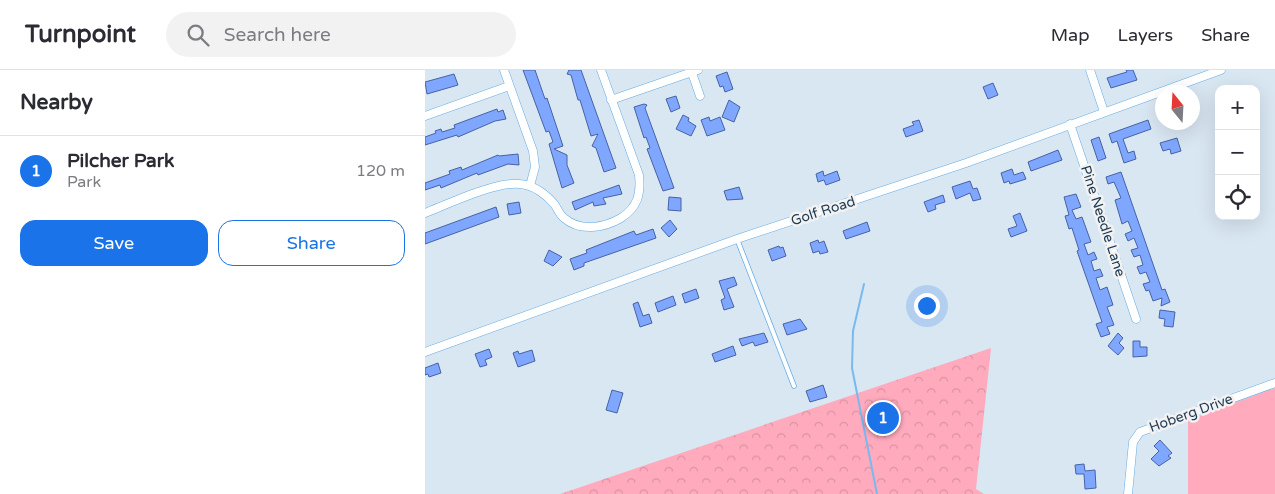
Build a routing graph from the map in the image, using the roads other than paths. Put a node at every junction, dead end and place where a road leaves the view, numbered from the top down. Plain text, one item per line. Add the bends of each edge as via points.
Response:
1 (504, 70) edge
2 (601, 70) edge
3 (1090, 70) edge
4 (1221, 70) edge
5 (694, 71) edge
6 (509, 86) junction
7 (700, 96) dead end
8 (611, 100) junction
9 (1104, 112) junction
10 (425, 116) edge
11 (1070, 124) junction
12 (530, 186) junction
13 (425, 213) edge
14 (737, 239) junction
15 (1136, 319) dead end
16 (425, 352) edge
17 (1275, 384) edge
18 (794, 386) dead end
19 (1128, 494) edge

1 - 6 street
2 - 8 street
3 - 9 street
4 - 9 street, Golf Road
5 - 7 street
5 - 8 street
6 - 10 street
6 - 12 street via 533,151 535,167
8 - 12 street via 639,175 641,189 637,202 628,213 599,227 574,225 563,217 546,195
9 - 11 street, Golf Road
11 - 14 street, Golf Road via 966,163
11 - 15 street, Pine Needle Lane
12 - 13 street via 505,185
14 - 16 street, Golf Road
14 - 18 lane
17 - 19 street, Hoberg Drive via 1140,432 1133,442

